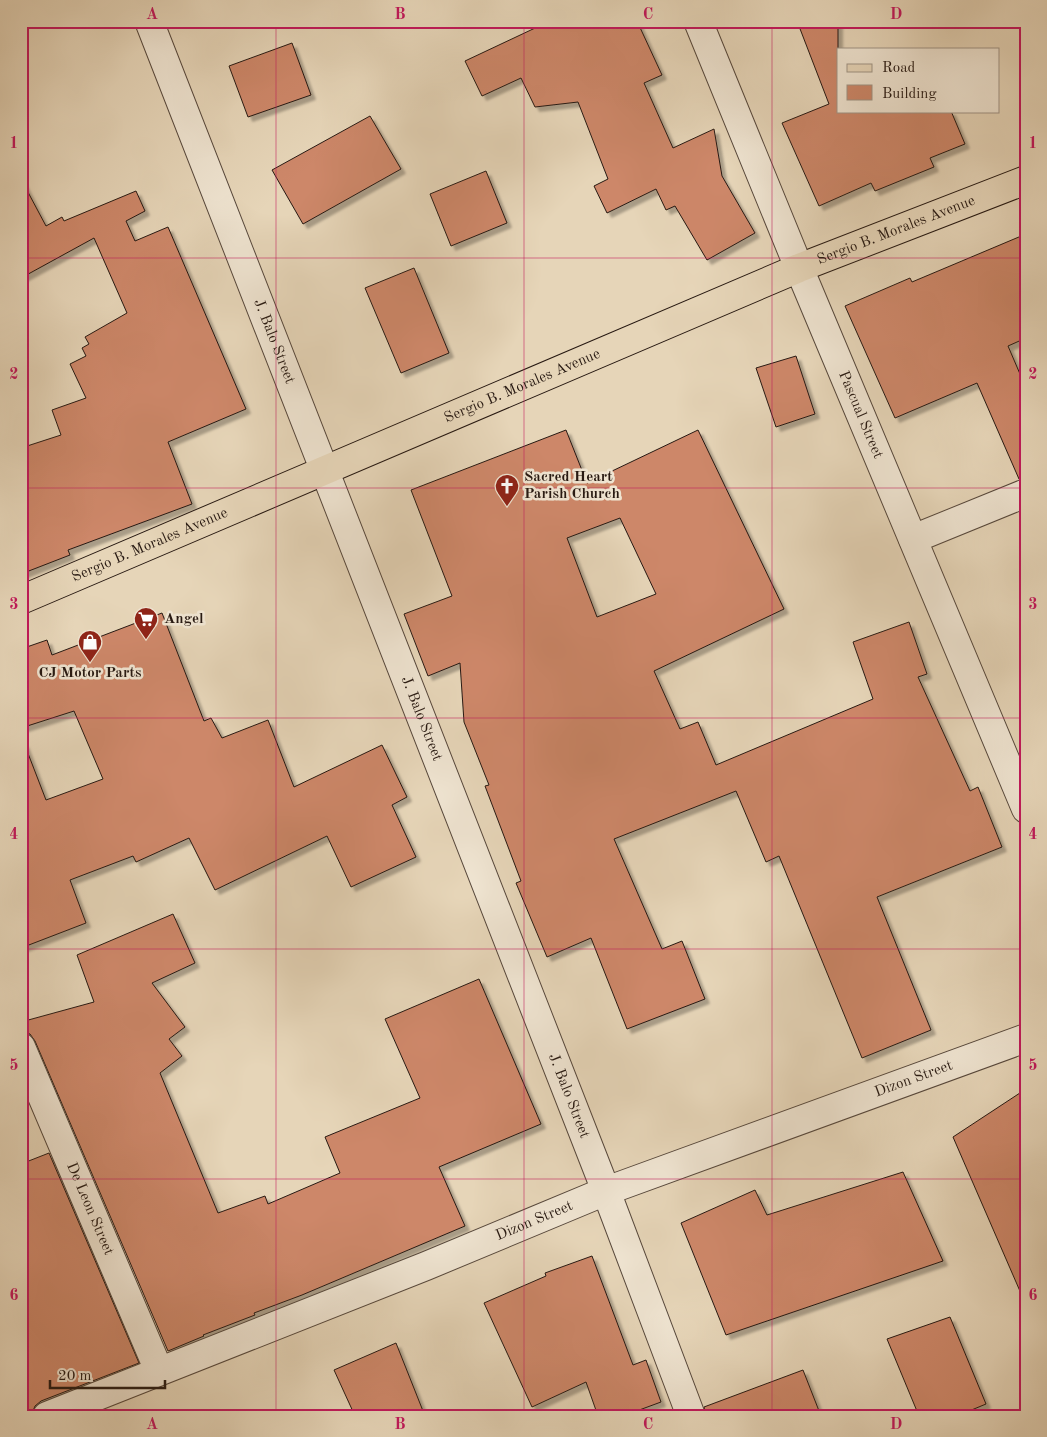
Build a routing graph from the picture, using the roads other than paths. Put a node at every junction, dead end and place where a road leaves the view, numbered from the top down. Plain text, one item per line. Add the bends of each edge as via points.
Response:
1 (149, 21) edge
2 (698, 21) edge
3 (1026, 180) edge
4 (799, 268) junction
5 (325, 472) junction
6 (1026, 493) edge
7 (913, 539) junction
8 (21, 600) edge
9 (1026, 809) edge
10 (1026, 1038) edge
11 (21, 1047) edge
12 (606, 1191) junction
13 (159, 1371) junction
14 (47, 1416) edge
15 (691, 1416) edge

1 - 5 street, J. Balo Street
2 - 4 street, Pascual Street
3 - 4 main road, Sergio B. Morales Avenue
4 - 5 main road, Sergio B. Morales Avenue
4 - 7 street, Pascual Street
5 - 8 main road, Sergio B. Morales Avenue
5 - 12 street, J. Balo Street
6 - 7 street
7 - 9 street, Pascual Street
10 - 12 street, Dizon Street
11 - 13 street, De Leon Street
12 - 13 street, Dizon Street
12 - 15 street, J. Balo Street
13 - 14 street, Dizon Street

